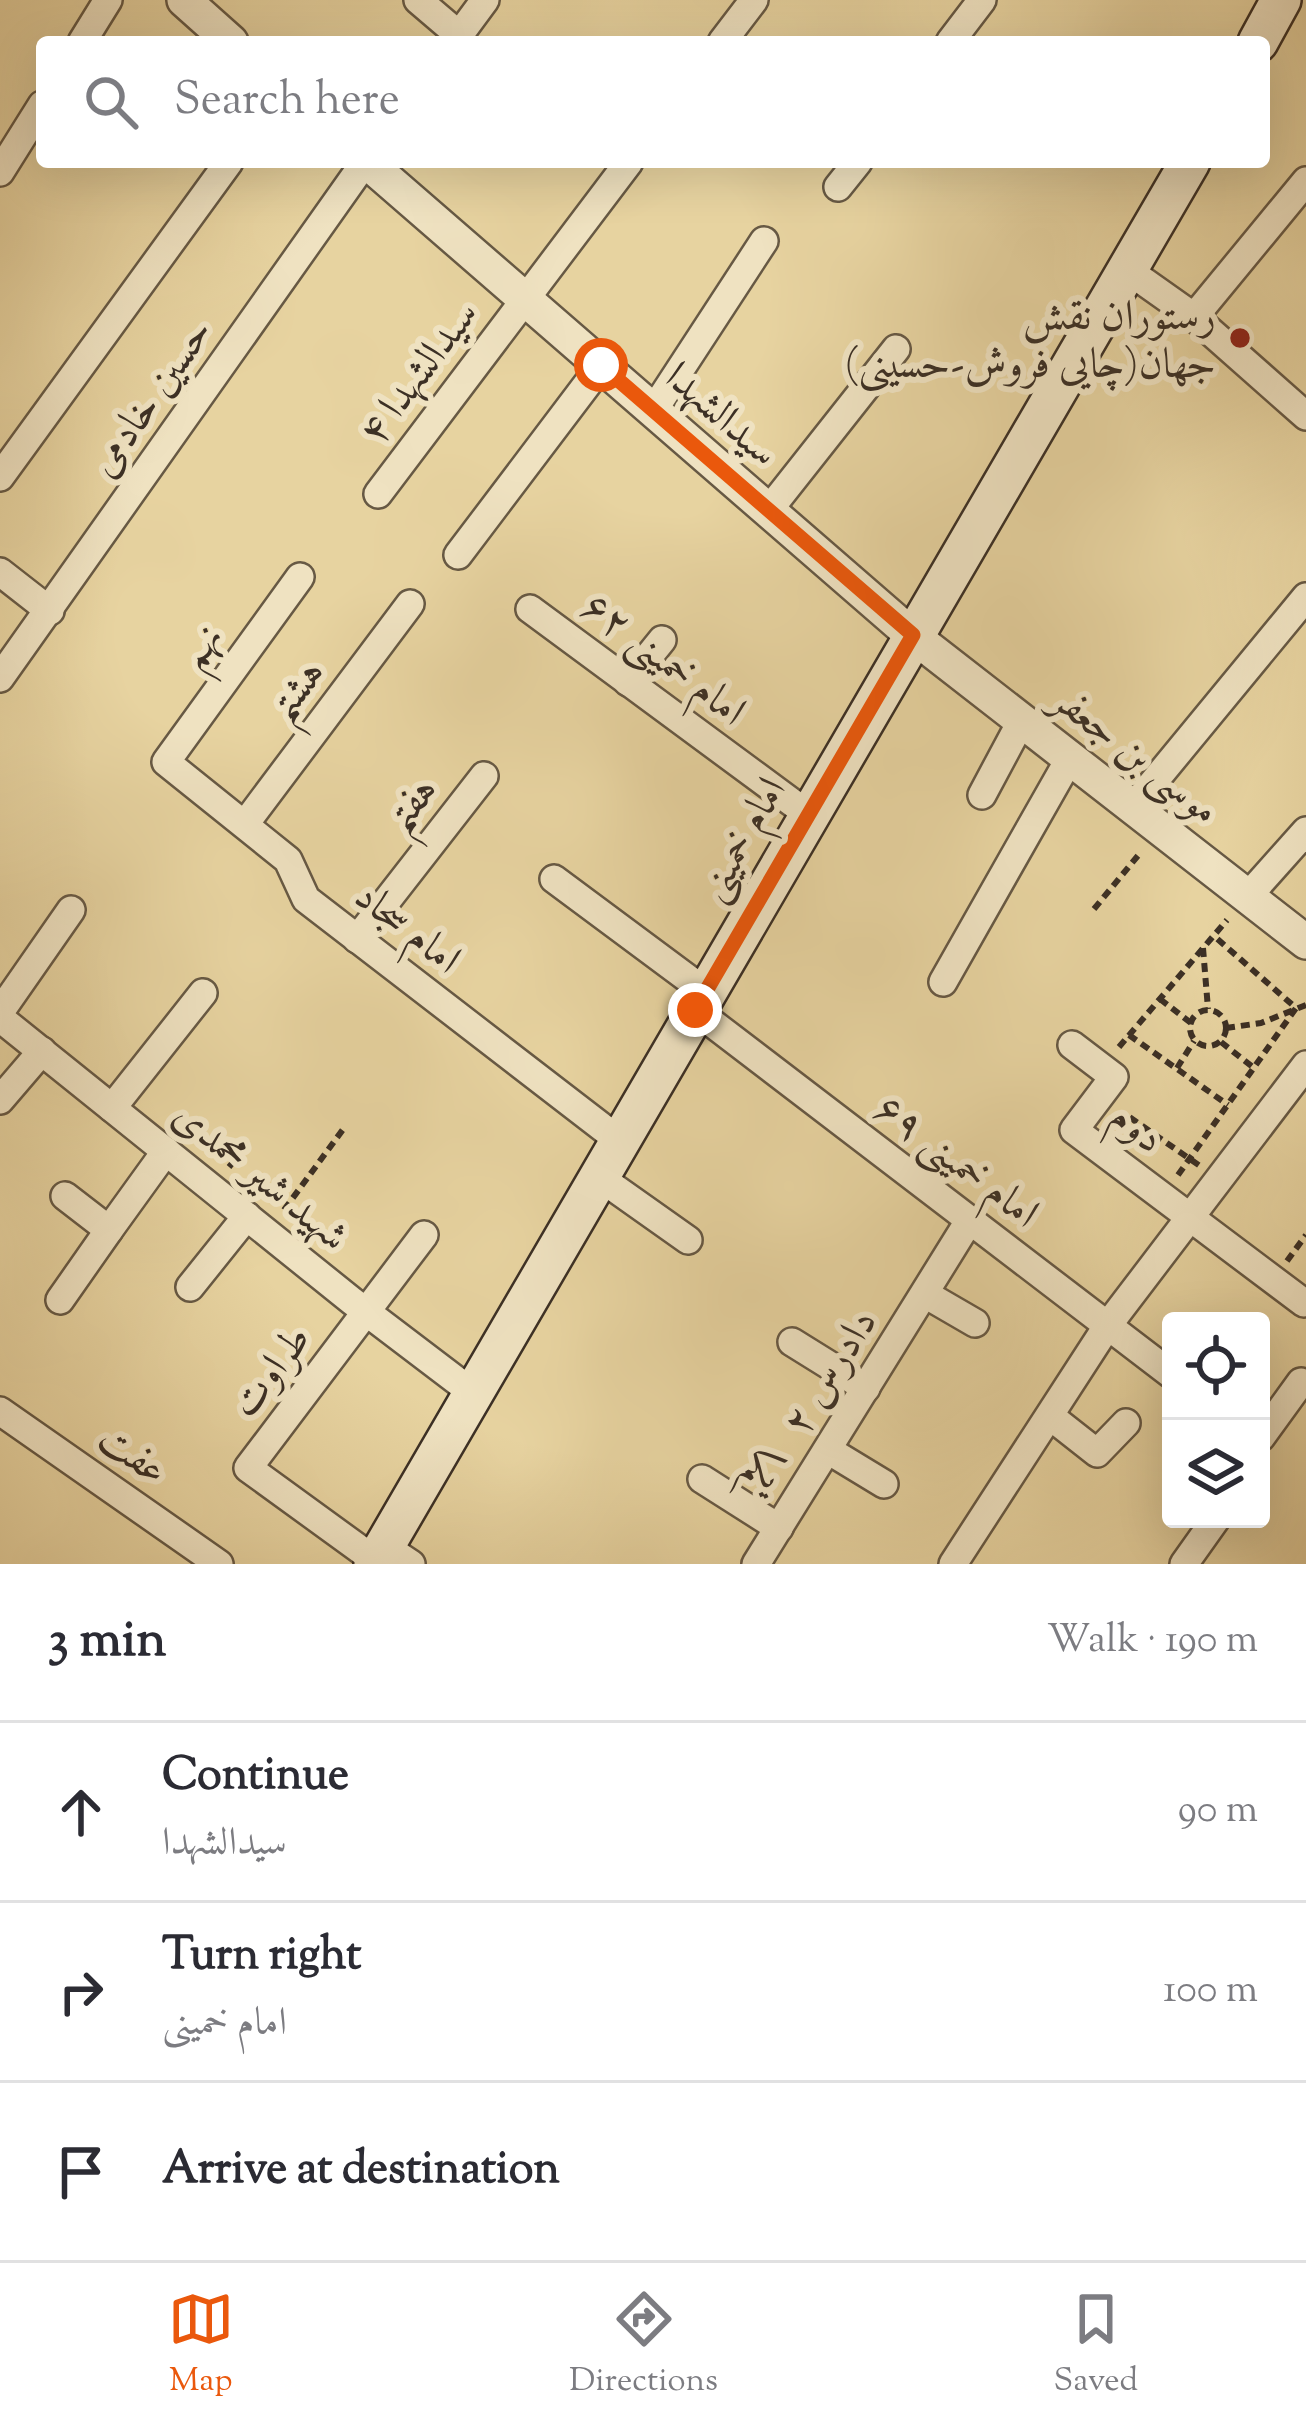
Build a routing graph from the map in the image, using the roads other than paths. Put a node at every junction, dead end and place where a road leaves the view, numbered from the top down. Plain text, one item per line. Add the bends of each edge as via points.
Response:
1 (108, 0) edge
2 (184, 0) edge
3 (418, 0) edge
4 (485, 0) edge
5 (754, 0) edge
6 (982, 0) edge
7 (1281, 0) edge
8 (86, 36) edge
9 (224, 36) edge
10 (455, 36) edge
11 (458, 36) edge
12 (727, 36) edge
13 (955, 36) edge
14 (1261, 36) edge
15 (36, 115) edge
16 (225, 168) edge
17 (362, 168) edge
18 (373, 168) edge
19 (624, 168) edge
20 (853, 168) edge
21 (1187, 168) edge
22 (0, 172) edge
23 (1306, 181) edge
24 (838, 187) dead end
25 (764, 241) dead end
26 (1129, 271) junction
27 (524, 298) junction
28 (1194, 317) junction
29 (896, 350) dead end
30 (601, 365) junction
31 (653, 411) junction
32 (1306, 416) edge
33 (0, 477) edge
34 (378, 494) dead end
35 (768, 512) junction
36 (458, 555) dead end
37 (0, 572) edge
38 (299, 578) dead end
39 (1306, 597) edge
40 (410, 604) dead end
41 (530, 609) dead end
42 (50, 610) junction
43 (913, 635) junction
44 (662, 640) dead end
45 (0, 678) edge
46 (628, 682) junction
47 (1022, 720) junction
48 (1070, 758) junction
49 (166, 762) joint
50 (484, 776) dead end
51 (982, 795) dead end
52 (1133, 807) junction
53 (809, 815) junction
54 (245, 824) junction
55 (1306, 831) edge
56 (554, 879) dead end
57 (1248, 896) junction
58 (71, 910) dead end
59 (357, 939) junction
60 (1306, 942) edge
61 (943, 982) dead end
62 (203, 993) dead end
63 (700, 1001) junction
64 (0, 1015) edge
65 (1072, 1045) dead end
66 (42, 1052) junction
67 (1306, 1065) edge
68 (0, 1100) edge
69 (112, 1108) junction
70 (620, 1141) junction
71 (166, 1151) junction
72 (599, 1177) junction
73 (65, 1196) dead end
74 (1190, 1218) junction
75 (969, 1221) junction
76 (258, 1224) junction
77 (109, 1230) junction
78 (424, 1234) dead end
79 (688, 1240) dead end
80 (190, 1287) dead end
81 (925, 1294) junction
82 (60, 1300) dead end
83 (1304, 1303) edge
84 (366, 1311) junction
85 (975, 1323) dead end
86 (1108, 1325) junction
87 (792, 1342) dead end
88 (1162, 1367) edge
89 (1300, 1382) dead end
90 (866, 1388) junction
91 (473, 1393) junction
92 (0, 1411) edge
93 (1049, 1416) junction
94 (1126, 1423) dead end
95 (1270, 1424) edge
96 (828, 1450) junction
97 (702, 1479) dead end
98 (884, 1484) dead end
99 (779, 1528) junction
100 (1210, 1528) edge
101 (387, 1559) edge
102 (220, 1564) edge
103 (756, 1564) edge
104 (953, 1564) edge
105 (1184, 1564) edge

1 - 8 street
2 - 9 street
3 - 10 street
4 - 11 street
5 - 12 street
6 - 13 street
7 - 14 main road
15 - 22 street
16 - 33 street
17 - 42 street, حسین خادمی
18 - 27 street, سیدالشهدا
19 - 27 street, سیدالشهدا ۴
20 - 24 street
21 - 26 main road, امام خمینی
23 - 28 street
25 - 31 street
26 - 28 street
26 - 43 main road, امام خمینی
27 - 30 street, سیدالشهدا
27 - 34 street, سیدالشهدا ۴
28 - 32 street
29 - 35 street
30 - 31 street, سیدالشهدا
30 - 36 street
31 - 35 street, سیدالشهدا
35 - 43 street, سیدالشهدا
37 - 42 street
38 - 49 street, نهم
39 - 52 street
40 - 54 street, هشتم
41 - 46 street, امام خمینی ۶۲
42 - 45 street, حسین خادمی
43 - 47 street, موسی بن جعفر
43 - 53 main road, امام خمینی
44 - 46 street
46 - 53 street, امام خمینی ۶۲
47 - 48 street, موسی بن جعفر
47 - 51 street
48 - 52 street, موسی بن جعفر
48 - 61 street
49 - 54 street, امام سجاد
50 - 59 street, هفتم
52 - 57 street, موسی بن جعفر
53 - 63 main road, امام خمینی
54 - 59 street, امام سجاد via 288,860 306,899
55 - 57 street
56 - 63 street, امام خمینی ۶۹
57 - 60 street, موسی بن جعفر
58 - 64 street
59 - 70 street, امام سجاد
62 - 69 street
63 - 70 main road, امام خمینی
63 - 75 street, امام خمینی ۶۹
64 - 66 street, شهید شیر محمدی
65 - 74 street, دوم via 1114,1077 1074,1130
66 - 68 street
66 - 69 street, شهید شیر محمدی
67 - 74 street
69 - 71 street, شهید شیر محمدی
70 - 72 main road, امام خمینی
71 - 76 street, شهید شیر محمدی
71 - 77 street
72 - 79 street
72 - 91 main road, امام خمینی
73 - 77 street
74 - 83 street, دوم
74 - 86 street
75 - 81 street, دادرس ۲
75 - 86 street, امام خمینی ۶۹
76 - 80 street
76 - 84 street, شهید شیر محمدی
77 - 82 street
78 - 84 street
81 - 85 street
81 - 90 street, دادرس ۲
84 - 91 street, شهید شیر محمدی
84 - 101 street, طراوت via 248,1468
86 - 88 street, امام خمینی ۶۹
86 - 93 street
87 - 90 street
89 - 95 street
90 - 96 street, دادرس ۲
91 - 101 main road, امام خمینی
92 - 102 street, عفت
93 - 94 street via 1097,1453
93 - 104 street
96 - 98 street
96 - 99 street, دادرس ۲
97 - 99 street, یکم
99 - 103 street, دادرس ۲
100 - 105 street

